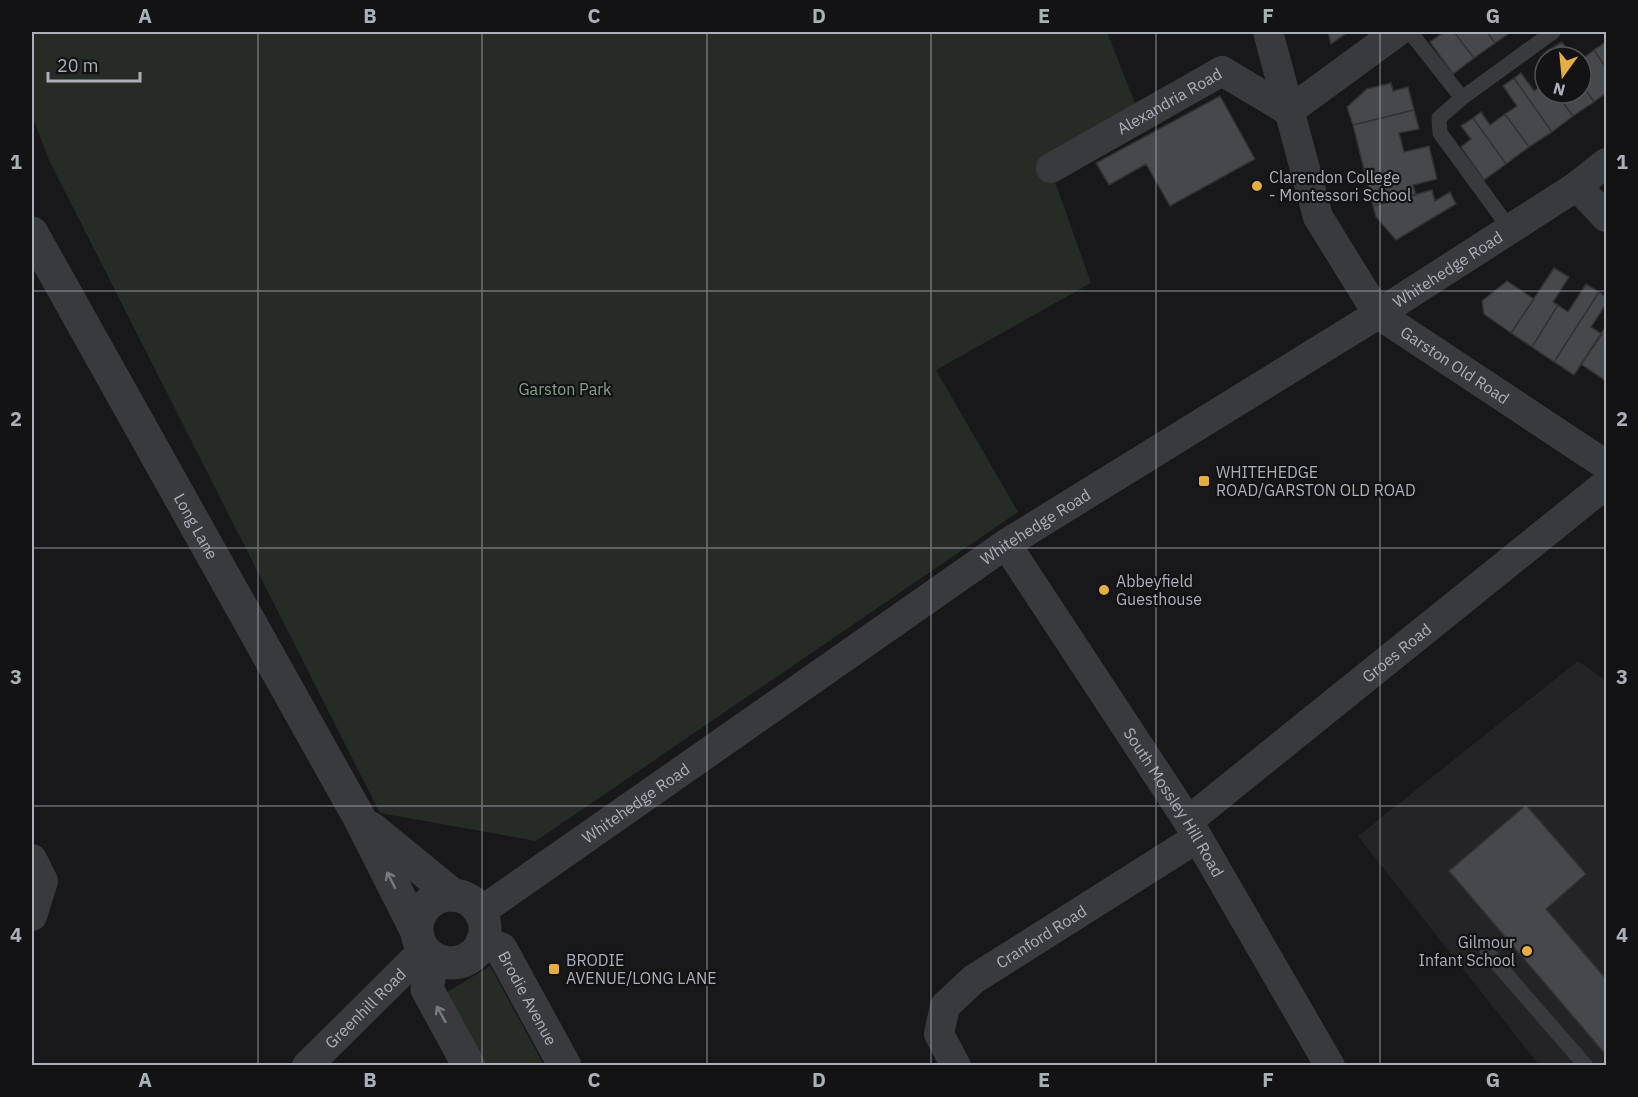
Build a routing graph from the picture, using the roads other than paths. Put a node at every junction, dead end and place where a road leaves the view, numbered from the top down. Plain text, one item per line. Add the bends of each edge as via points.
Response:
1 (1268, 32) edge
2 (1397, 32) edge
3 (1410, 32) edge
4 (1553, 32) edge
5 (1462, 98) junction
6 (1289, 111) junction
7 (1606, 163) edge
8 (1051, 168) dead end
9 (1577, 186) junction
10 (1606, 217) edge
11 (1510, 229) junction
12 (32, 233) edge
13 (1378, 314) junction
14 (1606, 465) edge
15 (1606, 484) edge
16 (1006, 544) junction
17 (360, 819) junction
18 (1192, 829) junction
19 (32, 859) edge
20 (453, 895) junction
21 (32, 916) edge
22 (481, 927) junction
23 (425, 947) junction
24 (1487, 952) dead end
25 (307, 1065) edge
26 (469, 1065) edge
27 (565, 1065) edge
28 (956, 1065) edge
29 (1330, 1065) edge
30 (1586, 1065) edge

1 - 6 street, Garston Old Road
2 - 6 street
3 - 5 lane
4 - 5 lane
5 - 11 lane via 1439,118 1440,133
6 - 8 street, Alexandria Road via 1222,71
6 - 13 street, Garston Old Road via 1318,218
7 - 9 street, Whitehedge Road
9 - 10 street
9 - 11 street, Whitehedge Road
11 - 13 street, Whitehedge Road
12 - 17 street, Long Lane
13 - 14 street, Garston Old Road
13 - 16 street, Whitehedge Road
15 - 18 street, Groes Road
16 - 18 street, South Mossley Hill Road
16 - 22 street, Whitehedge Road
17 - 20 street, Long Lane
23 -> 17 street, Long Lane
18 - 28 street, Cranford Road via 974,979 945,1006 939,1034
18 - 29 street, South Mossley Hill Road
19 - 21 street via 43,881
20 - 22 street via 473,903
20 - 23 street via 431,902 423,910 418,920
22 - 23 street via 476,952 456,963 444,962
22 - 27 street, Brodie Avenue via 501,949
23 - 25 street, Greenhill Road
26 -> 23 street via 427,989
24 - 30 lane

